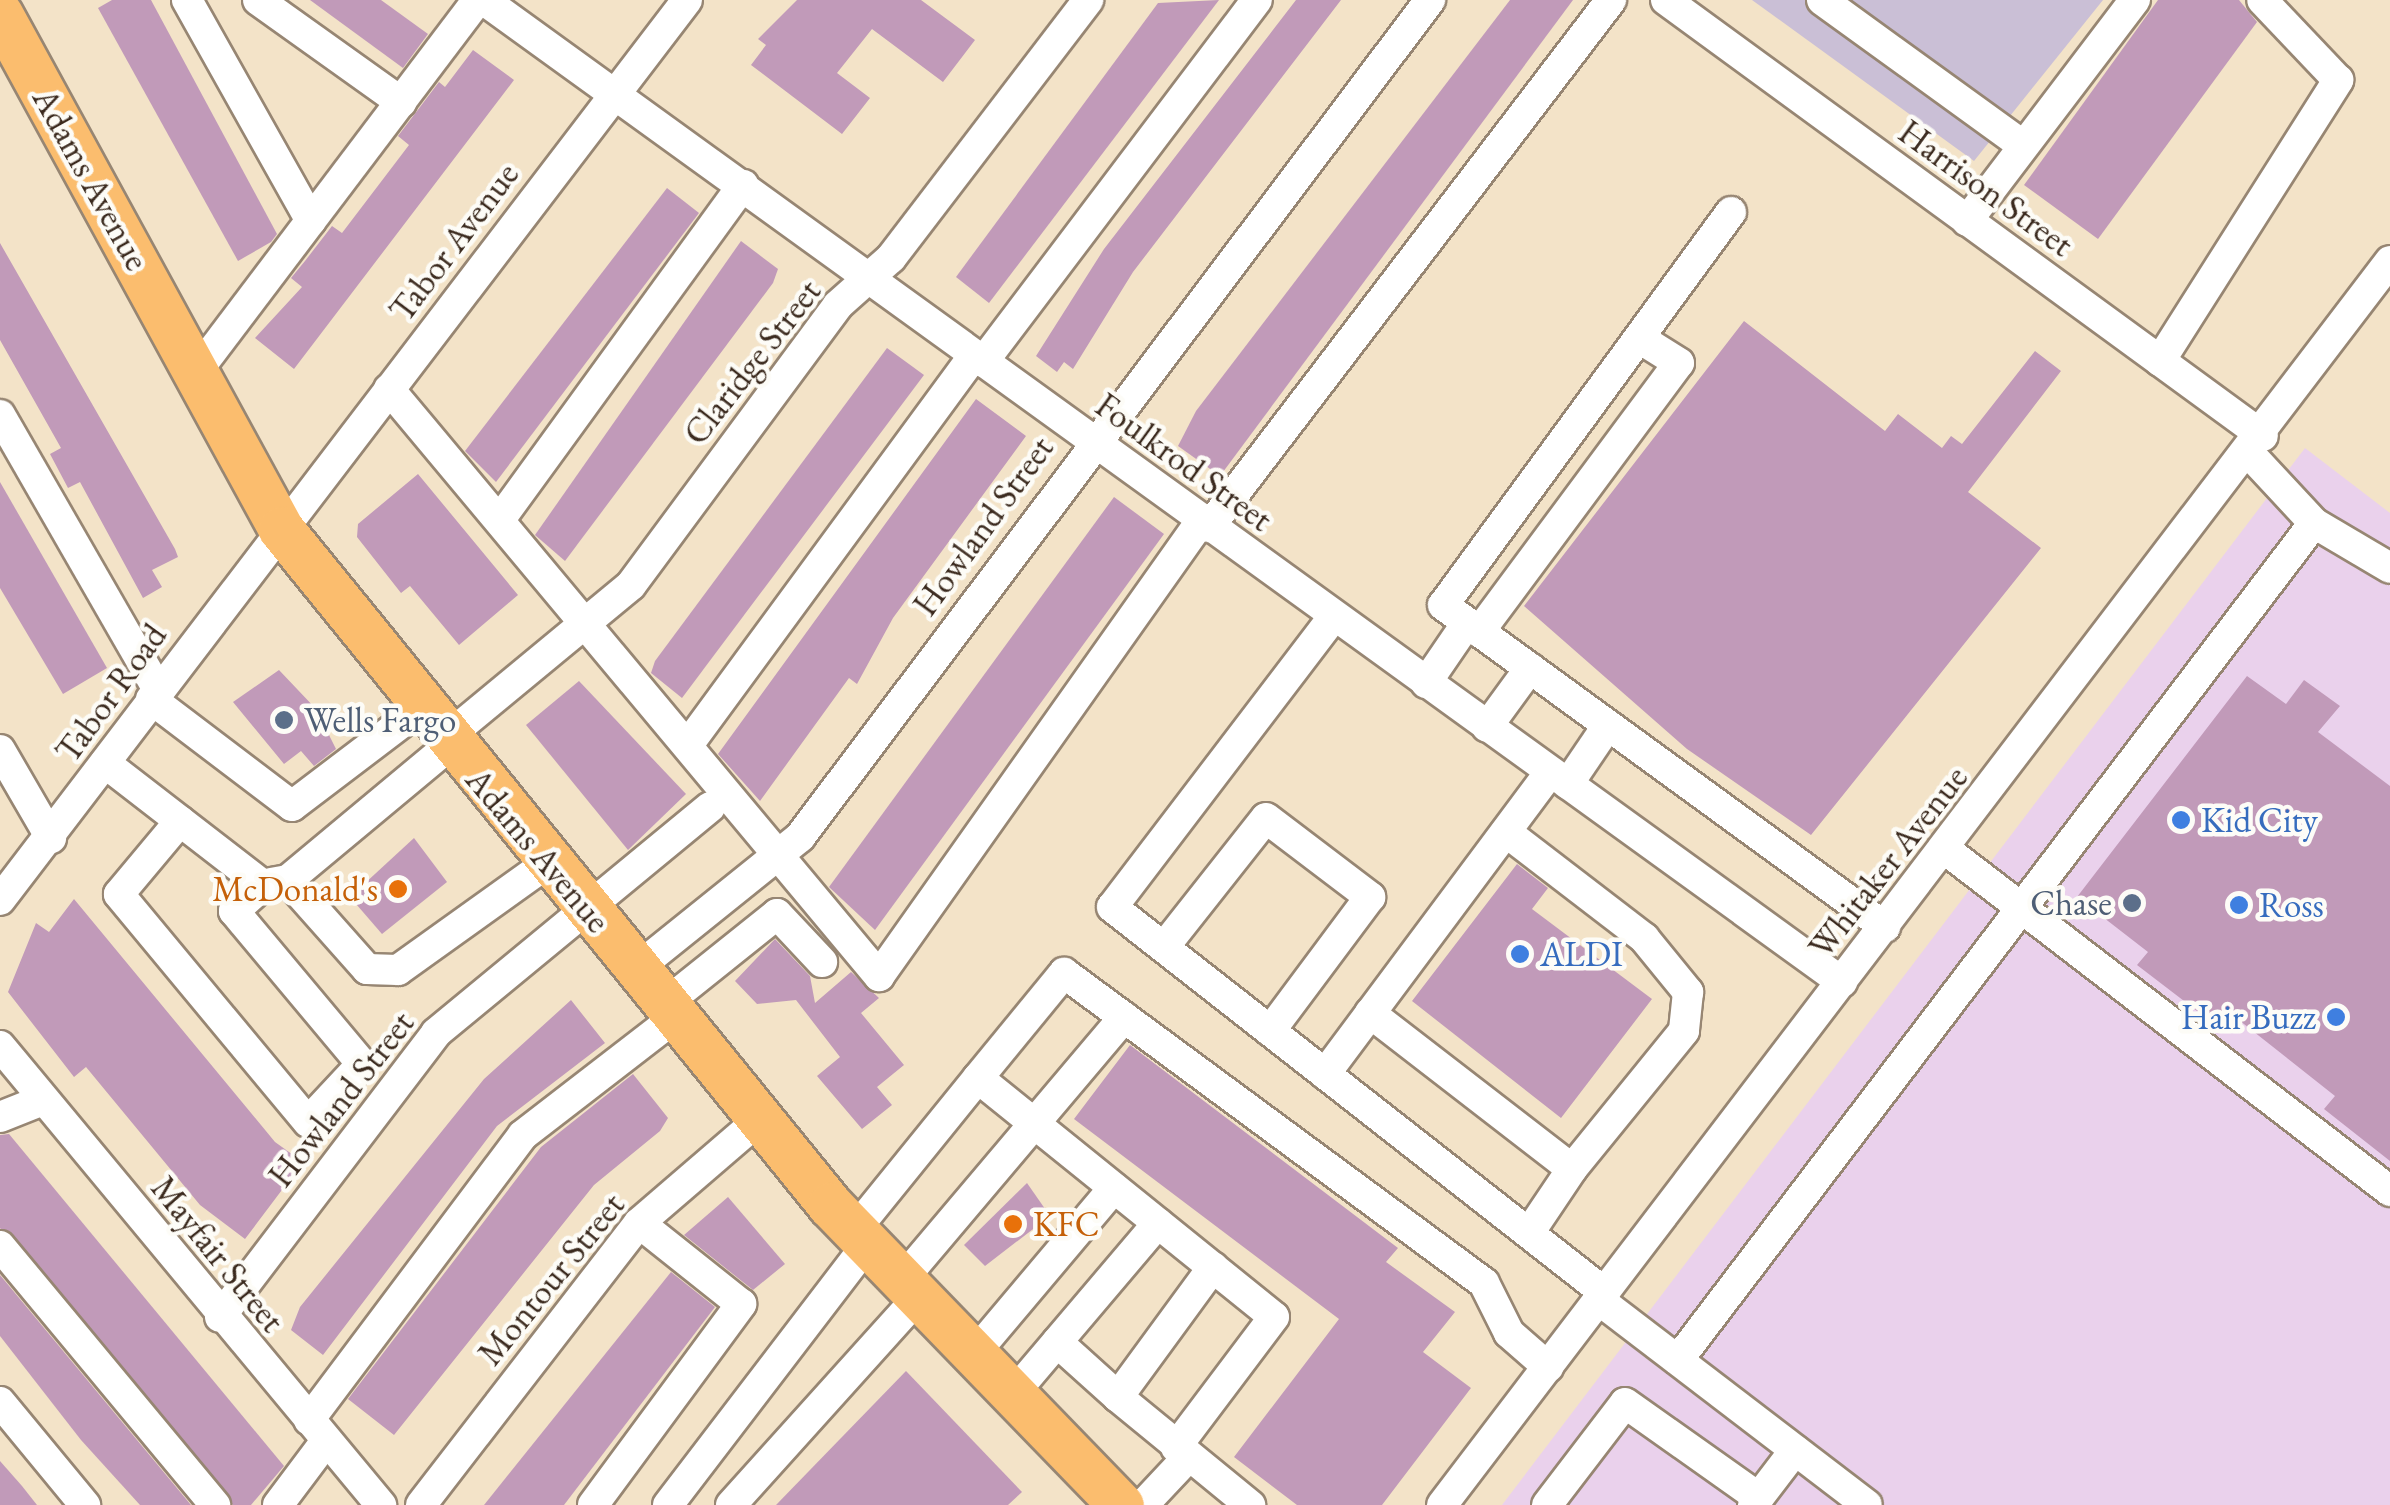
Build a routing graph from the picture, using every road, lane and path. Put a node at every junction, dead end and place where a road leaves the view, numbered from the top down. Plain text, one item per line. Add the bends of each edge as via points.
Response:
1 (187, 0) edge
2 (258, 0) edge
3 (481, 0) edge
4 (687, 0) edge
5 (1088, 0) edge
6 (1257, 0) edge
7 (1430, 0) edge
8 (1610, 0) edge
9 (1666, 0) edge
10 (1822, 0) edge
11 (2135, 0) edge
12 (2262, 0) edge
13 (0, 14) edge
14 (616, 93) junction
15 (401, 102) junction
16 (2022, 144) junction
17 (742, 185) junction
18 (1731, 212) dead end
19 (311, 221) junction
20 (1967, 221) junction
21 (2390, 261) edge
22 (866, 280) junction
23 (1639, 338) junction
24 (978, 359) junction
25 (2160, 361) junction
26 (197, 372) junction
27 (389, 389) junction
28 (0, 415) edge
29 (1092, 442) junction
30 (2256, 445) junction
31 (501, 518) junction
32 (1205, 524) junction
33 (2314, 524) junction
34 (281, 529) junction
35 (2390, 568) edge
36 (1334, 616) junction
37 (591, 624) junction
38 (1473, 627) junction
39 (1530, 668) junction
40 (1426, 683) junction
41 (154, 695) junction
42 (1608, 726) junction
43 (1487, 727) junction
44 (438, 731) junction
45 (690, 742) junction
46 (0, 750) edge
47 (105, 763) junction
48 (1559, 778) junction
49 (710, 806) dead end
50 (180, 821) junction
51 (1506, 832) junction
52 (51, 838) junction
53 (1946, 850) junction
54 (784, 854) junction
55 (549, 862) junction
56 (275, 882) junction
57 (0, 900) edge
58 (2017, 905) junction
59 (590, 910) junction
60 (1885, 927) junction
61 (1164, 948) junction
62 (822, 962) dead end
63 (636, 968) junction
64 (1842, 982) junction
65 (671, 1009) junction
66 (1370, 1014) junction
67 (1124, 1018) junction
68 (1270, 1030) junction
69 (0, 1046) edge
70 (1325, 1074) junction
71 (978, 1078) junction
72 (44, 1100) junction
73 (0, 1117) edge
74 (760, 1119) junction
75 (1038, 1126) junction
76 (1572, 1169) junction
77 (1114, 1188) junction
78 (2390, 1191) edge
79 (639, 1222) junction
80 (1158, 1224) junction
81 (1529, 1233) junction
82 (861, 1238) junction
83 (0, 1246) edge
84 (1213, 1268) junction
85 (910, 1289) junction
86 (1602, 1297) junction
87 (220, 1317) junction
88 (1058, 1342) junction
89 (974, 1354) junction
90 (1678, 1360) junction
91 (1548, 1368) junction
92 (1013, 1394) junction
93 (1118, 1397) junction
94 (0, 1402) edge
95 (317, 1431) junction
96 (1795, 1450) junction
97 (1182, 1452) junction
98 (688, 1479) junction
99 (1756, 1502) edge
100 (85, 1505) edge
101 (215, 1505) edge
102 (278, 1505) edge
103 (381, 1505) edge
104 (421, 1505) edge
105 (593, 1505) edge
106 (668, 1505) edge
107 (713, 1505) edge
108 (730, 1505) edge
109 (1122, 1505) edge
110 (1142, 1505) edge
111 (1250, 1505) edge
112 (1442, 1505) edge
113 (1547, 1505) edge
114 (1867, 1505) edge

1 - 19 street
2 - 15 street
3 - 14 street, Foulkrod Street
3 - 15 street
4 - 14 street, Tabor Avenue
5 - 22 street, Claridge Street
6 - 24 street
7 - 29 street, Howland Street
8 - 32 street
9 - 20 street, Harrison Street
10 - 16 street
11 - 16 street
12 - 25 street via 2338,80
13 - 26 highway, Adams Avenue
14 - 17 street, Foulkrod Street
14 - 27 street, Tabor Avenue
15 - 19 street
16 - 20 street
17 - 22 street, Foulkrod Street
17 - 31 street
18 - 23 street
19 - 26 street
20 - 25 street, Harrison Street
21 - 30 street, Whitaker Avenue
22 - 24 street, Foulkrod Street
22 - 37 street, Claridge Street via 631,585
23 - 38 street via 1443,605
23 - 38 street via 1678,363
24 - 29 street, Foulkrod Street
24 - 45 street
25 - 30 street, Harrison Street
26 - 34 highway, Adams Avenue
27 - 31 street
27 - 34 street, Tabor Avenue
28 - 41 street
29 - 32 street, Foulkrod Street
29 - 54 street, Howland Street
30 - 33 street, Harrison Street
30 - 53 street, Whitaker Avenue
31 - 37 street
32 - 36 street, Foulkrod Street
32 - 54 street via 880,976
33 - 35 street, Harrison Street
33 - 58 street
34 - 41 street, Tabor Road
34 - 44 highway, Adams Avenue
36 - 40 street, Foulkrod Street
36 - 61 street via 1112,907
37 - 44 street, Claridge Street
37 - 45 street
38 - 39 street
38 - 40 street
39 - 42 street
39 - 43 street
40 - 43 street, Foulkrod Street
41 - 44 street via 292,806
41 - 47 street, Tabor Road
42 - 48 street
42 - 60 street
43 - 48 street, Foulkrod Street
44 - 55 highway, Adams Avenue
44 - 56 street
45 - 54 street
46 - 52 street
47 - 50 street
47 - 52 street, Tabor Road
48 - 51 street
48 - 64 street, Foulkrod Street
49 - 59 street, Howland Street
50 - 56 street
50 - 56 street via 119,894 308,1122 362,1064 234,911
51 - 66 street
51 - 76 street via 1644,938 1688,992 1684,1031
52 - 57 street, Tabor Road
53 - 58 street
53 - 60 street, Whitaker Avenue
54 - 63 street, Howland Street
55 - 56 street via 398,970 366,969
55 - 59 highway, Adams Avenue
58 - 78 street
58 - 90 street
59 - 63 highway, Adams Avenue
59 - 87 street, Howland Street via 436,1033
60 - 64 street, Whitaker Avenue
61 - 68 street
61 - 68 street via 1266,818 1370,897
62 - 65 street via 777,914
63 - 65 highway, Adams Avenue
64 - 86 street, Whitaker Avenue
65 - 74 highway, Adams Avenue
65 - 95 street via 523,1135
66 - 70 street
66 - 76 street
67 - 71 street via 1064,973
67 - 75 street
67 - 91 street via 1484,1283 1509,1333
68 - 70 street
69 - 72 street, Mayfair Street
70 - 81 street
71 - 75 street
71 - 82 street
72 - 73 street
72 - 87 street, Mayfair Street
74 - 79 street, Montour Street
74 - 82 highway, Adams Avenue
75 - 77 street
75 - 85 street
76 - 81 street
77 - 80 street
77 - 89 street
79 - 104 street, Montour Street
79 - 105 street via 741,1304
80 - 84 street
80 - 88 street
81 - 86 street
82 - 85 highway, Adams Avenue
82 - 98 street
83 - 101 street
84 - 93 street
84 - 97 street via 1274,1317
85 - 89 highway, Adams Avenue
85 - 108 street
86 - 90 street
86 - 91 street, Whitaker Avenue
87 - 95 street, Mayfair Street
88 - 92 street
88 - 93 street
89 - 92 highway, Adams Avenue
90 - 96 street
91 - 112 street, Whitaker Avenue
92 - 109 highway, Adams Avenue
93 - 97 street
94 - 100 street
95 - 102 street
95 - 103 street, Mayfair Street
96 - 99 street
96 - 114 street
97 - 110 street
97 - 111 street
98 - 106 street
98 - 107 street
99 - 113 street via 1625,1403

